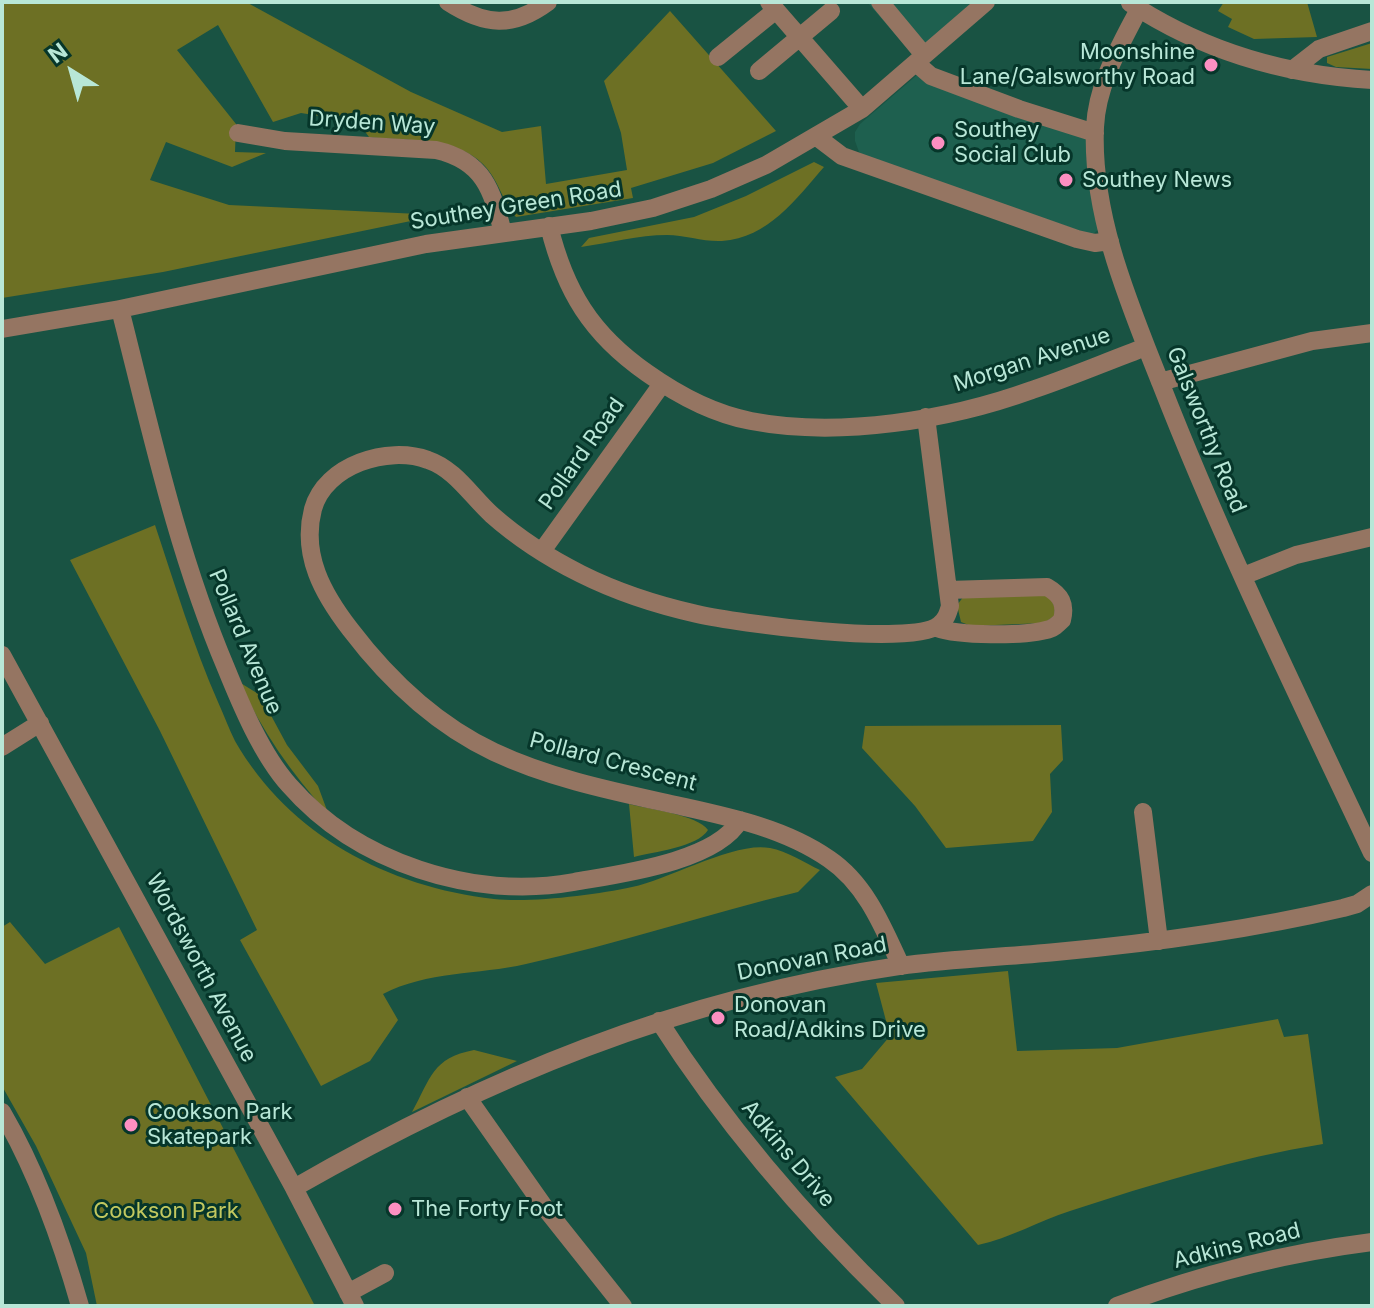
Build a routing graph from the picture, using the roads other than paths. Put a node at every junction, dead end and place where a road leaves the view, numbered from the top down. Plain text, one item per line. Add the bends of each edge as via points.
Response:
1 (448, 2) edge
2 (548, 2) edge
3 (880, 2) edge
4 (987, 3) edge
5 (1134, 5) edge
6 (773, 6) edge
7 (831, 11) dead end
8 (1372, 31) edge
9 (800, 37) junction
10 (718, 57) dead end
11 (920, 59) junction
12 (1292, 70) junction
13 (759, 71) dead end
14 (1372, 80) edge
15 (862, 109) junction
16 (238, 133) dead end
17 (1095, 133) junction
18 (817, 137) junction
19 (549, 226) junction
20 (503, 233) junction
21 (1110, 241) junction
22 (120, 309) junction
23 (2, 329) edge
24 (1372, 333) edge
25 (1146, 347) junction
26 (1160, 382) junction
27 (662, 384) junction
28 (926, 417) junction
29 (1372, 537) edge
30 (542, 551) junction
31 (1243, 576) junction
32 (948, 590) junction
33 (937, 628) junction
34 (2, 655) edge
35 (40, 723) junction
36 (2, 747) edge
37 (1143, 812) dead end
38 (740, 820) junction
39 (1372, 853) edge
40 (1372, 894) edge
41 (1159, 941) junction
42 (901, 966) junction
43 (659, 1021) junction
44 (467, 1097) junction
45 (2, 1112) edge
46 (294, 1188) junction
47 (1372, 1242) edge
48 (385, 1273) dead end
49 (352, 1300) edge
50 (80, 1306) edge
51 (623, 1306) edge
52 (896, 1306) edge
53 (1117, 1306) edge

1 - 2 street via 475,17 506,21 520,20
3 - 11 street
4 - 11 street, Southey Green Road
5 - 12 street via 1219,50
5 - 17 street, Galsworthy Road via 1103,84
6 - 9 street
6 - 10 street
7 - 9 street
8 - 12 street via 1319,49
9 - 13 street
9 - 15 street
11 - 15 street, Southey Green Road
11 - 17 street via 931,76
12 - 14 street
15 - 18 street, Southey Green Road
16 - 20 street, Dryden Way via 454,154 489,184
17 - 21 street, Galsworthy Road via 1100,199
18 - 19 street, Southey Green Road via 739,177 653,208
18 - 21 street via 842,156 1077,239
19 - 20 street, Southey Green Road
19 - 27 street, Morgan Avenue via 558,262 595,328
20 - 22 street, Southey Green Road via 309,267
21 - 25 street, Galsworthy Road
22 - 23 street, Southey Green Road
22 - 38 street, Pollard Avenue via 158,468 203,614 261,742 287,783 315,812 388,858 430,873 516,886 561,884 669,862 706,848 733,831
24 - 26 street via 1312,341
25 - 26 street, Galsworthy Road
25 - 28 street, Morgan Avenue via 1031,391
26 - 31 street, Galsworthy Road
27 - 28 street, Morgan Avenue via 700,405 749,421 861,426
27 - 30 street, Pollard Road
28 - 32 street
29 - 31 street via 1296,555
30 - 33 street, Pollard Crescent via 635,597 699,615 812,631 874,634
30 - 38 street, Pollard Crescent via 490,514 447,470 407,455 362,461 341,472 314,505 310,526 317,578 334,609 407,692 456,731 496,753 560,776
31 - 39 street, Galsworthy Road
32 - 33 street via 947,617
32 - 33 street, Pollard Crescent via 1047,587 1062,600 1062,620 1046,631 978,634
34 - 35 street, Wordsworth Avenue
35 - 36 street
35 - 46 street, Wordsworth Avenue
37 - 41 street
38 - 42 street, Pollard Crescent via 792,838 854,880
40 - 41 street, Donovan Road via 1357,904 1313,915
41 - 42 street, Donovan Road
42 - 43 street, Donovan Road via 784,987
43 - 44 street, Donovan Road
43 - 52 street, Adkins Drive via 749,1147
44 - 46 street, Donovan Road
44 - 51 street
45 - 50 street via 32,1169
46 - 49 street, Wordsworth Avenue
47 - 53 street, Adkins Road via 1244,1266
48 - 49 street

